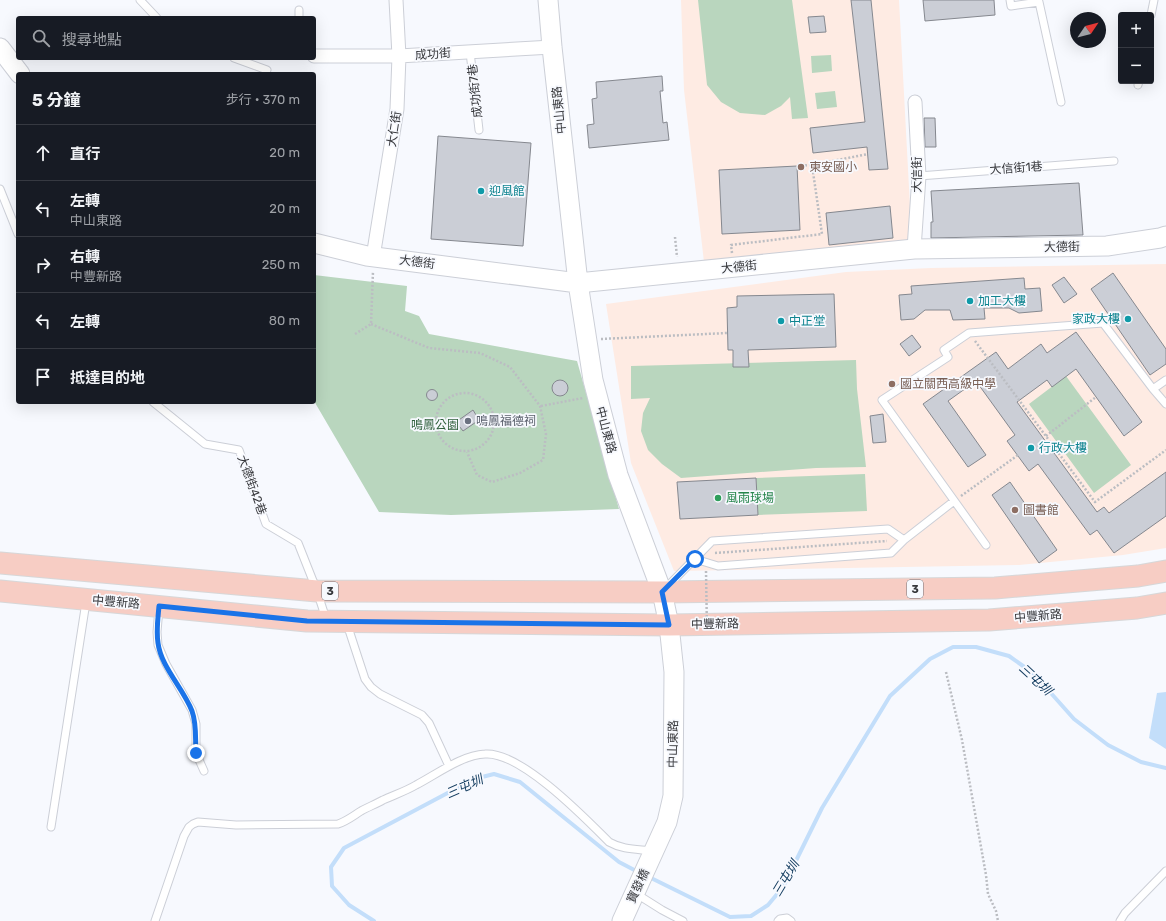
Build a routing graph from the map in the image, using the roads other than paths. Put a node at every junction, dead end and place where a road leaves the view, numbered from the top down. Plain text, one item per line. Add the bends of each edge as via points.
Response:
1 (140, 0) edge
2 (396, 0) edge
3 (548, 0) edge
4 (1010, 0) edge
5 (1154, 0) edge
6 (299, 10) dead end
7 (1152, 12) edge
8 (155, 16) edge
9 (299, 16) edge
10 (552, 47) junction
11 (0, 48) edge
12 (470, 52) junction
13 (316, 56) edge
14 (399, 56) junction
15 (240, 60) edge
16 (267, 70) dead end
17 (18, 72) edge
18 (915, 102) dead end
19 (1061, 102) dead end
20 (479, 130) dead end
21 (1114, 160) dead end
22 (919, 176) junction
23 (0, 189) edge
24 (16, 229) edge
25 (1166, 236) edge
26 (316, 243) edge
27 (914, 249) junction
28 (373, 256) junction
29 (578, 284) junction
30 (1166, 380) edge
31 (1153, 389) junction
32 (155, 404) edge
33 (1166, 404) edge
34 (954, 500) junction
35 (904, 540) junction
36 (986, 546) dead end
37 (695, 559) junction
38 (0, 563) edge
39 (1166, 571) edge
40 (0, 591) edge
41 (317, 591) junction
42 (662, 592) junction
43 (87, 599) junction
44 (1166, 603) edge
45 (159, 606) junction
46 (326, 621) junction
47 (347, 622) junction
48 (669, 625) junction
49 (449, 766) junction
50 (204, 771) dead end
51 (51, 827) dead end
52 (655, 851) junction
53 (1166, 871) edge
54 (635, 893) junction
55 (155, 921) edge
56 (622, 921) edge
57 (683, 921) edge
58 (778, 921) edge
59 (791, 921) edge
60 (1120, 921) edge

1 - 8 lane
2 - 14 street, 大仁街
3 - 10 street, 中山東路
4 - 19 lane via 1010,6 1039,2
5 - 7 lane
6 - 9 lane
10 - 12 street, 成功街
10 - 29 street, 中山東路
11 - 17 street
12 - 14 street, 成功街
12 - 20 lane, 成功街7巷
13 - 14 street, 成功街
14 - 28 street, 大仁街 via 397,109
15 - 16 lane
18 - 22 street, 大信街
21 - 22 lane, 大信街1巷
22 - 27 street, 大信街
23 - 24 lane
25 - 27 street, 大德街 via 1107,246
26 - 28 street, 大德街
27 - 29 street, 大德街
28 - 29 street, 大德街
29 - 42 street, 中山東路 via 593,380 618,475
30 - 31 lane
31 - 33 lane
31 - 34 lane via 1102,323 969,333 944,350 948,357 882,400
32 - 41 lane, 大德街42巷 via 205,444 239,450 266,524 298,543
34 - 35 lane
34 - 36 lane
35 - 37 lane via 891,553 718,566
35 - 37 lane via 888,529 712,541
37 - 42 lane
38 - 41 main road, 3
39 - 42 main road, 3 via 1138,576 995,588
40 - 43 main road, 中豐新路
41 - 42 main road, 3
41 - 46 lane, 大德街42巷
42 - 48 street, 中山東路
43 - 45 main road, 中豐新路
43 - 51 lane
44 - 48 main road, 中豐新路 via 1137,608 989,620
45 - 46 main road, 中豐新路
45 - 50 lane via 158,644 166,664 192,710 196,724 196,753
46 - 47 main road, 中豐新路
47 - 48 main road, 中豐新路
47 - 49 lane via 371,687 386,698 422,715
48 - 52 street, 中山東路 via 674,672 673,796 667,822
49 - 52 lane via 485,754 496,755 516,763 562,796 609,842 625,849
49 - 55 lane via 416,786 338,824 193,824 184,836
52 - 54 street, 寶發橋
53 - 60 lane
54 - 56 street, 寶發橋
54 - 57 lane
58 - 59 lane via 787,918

